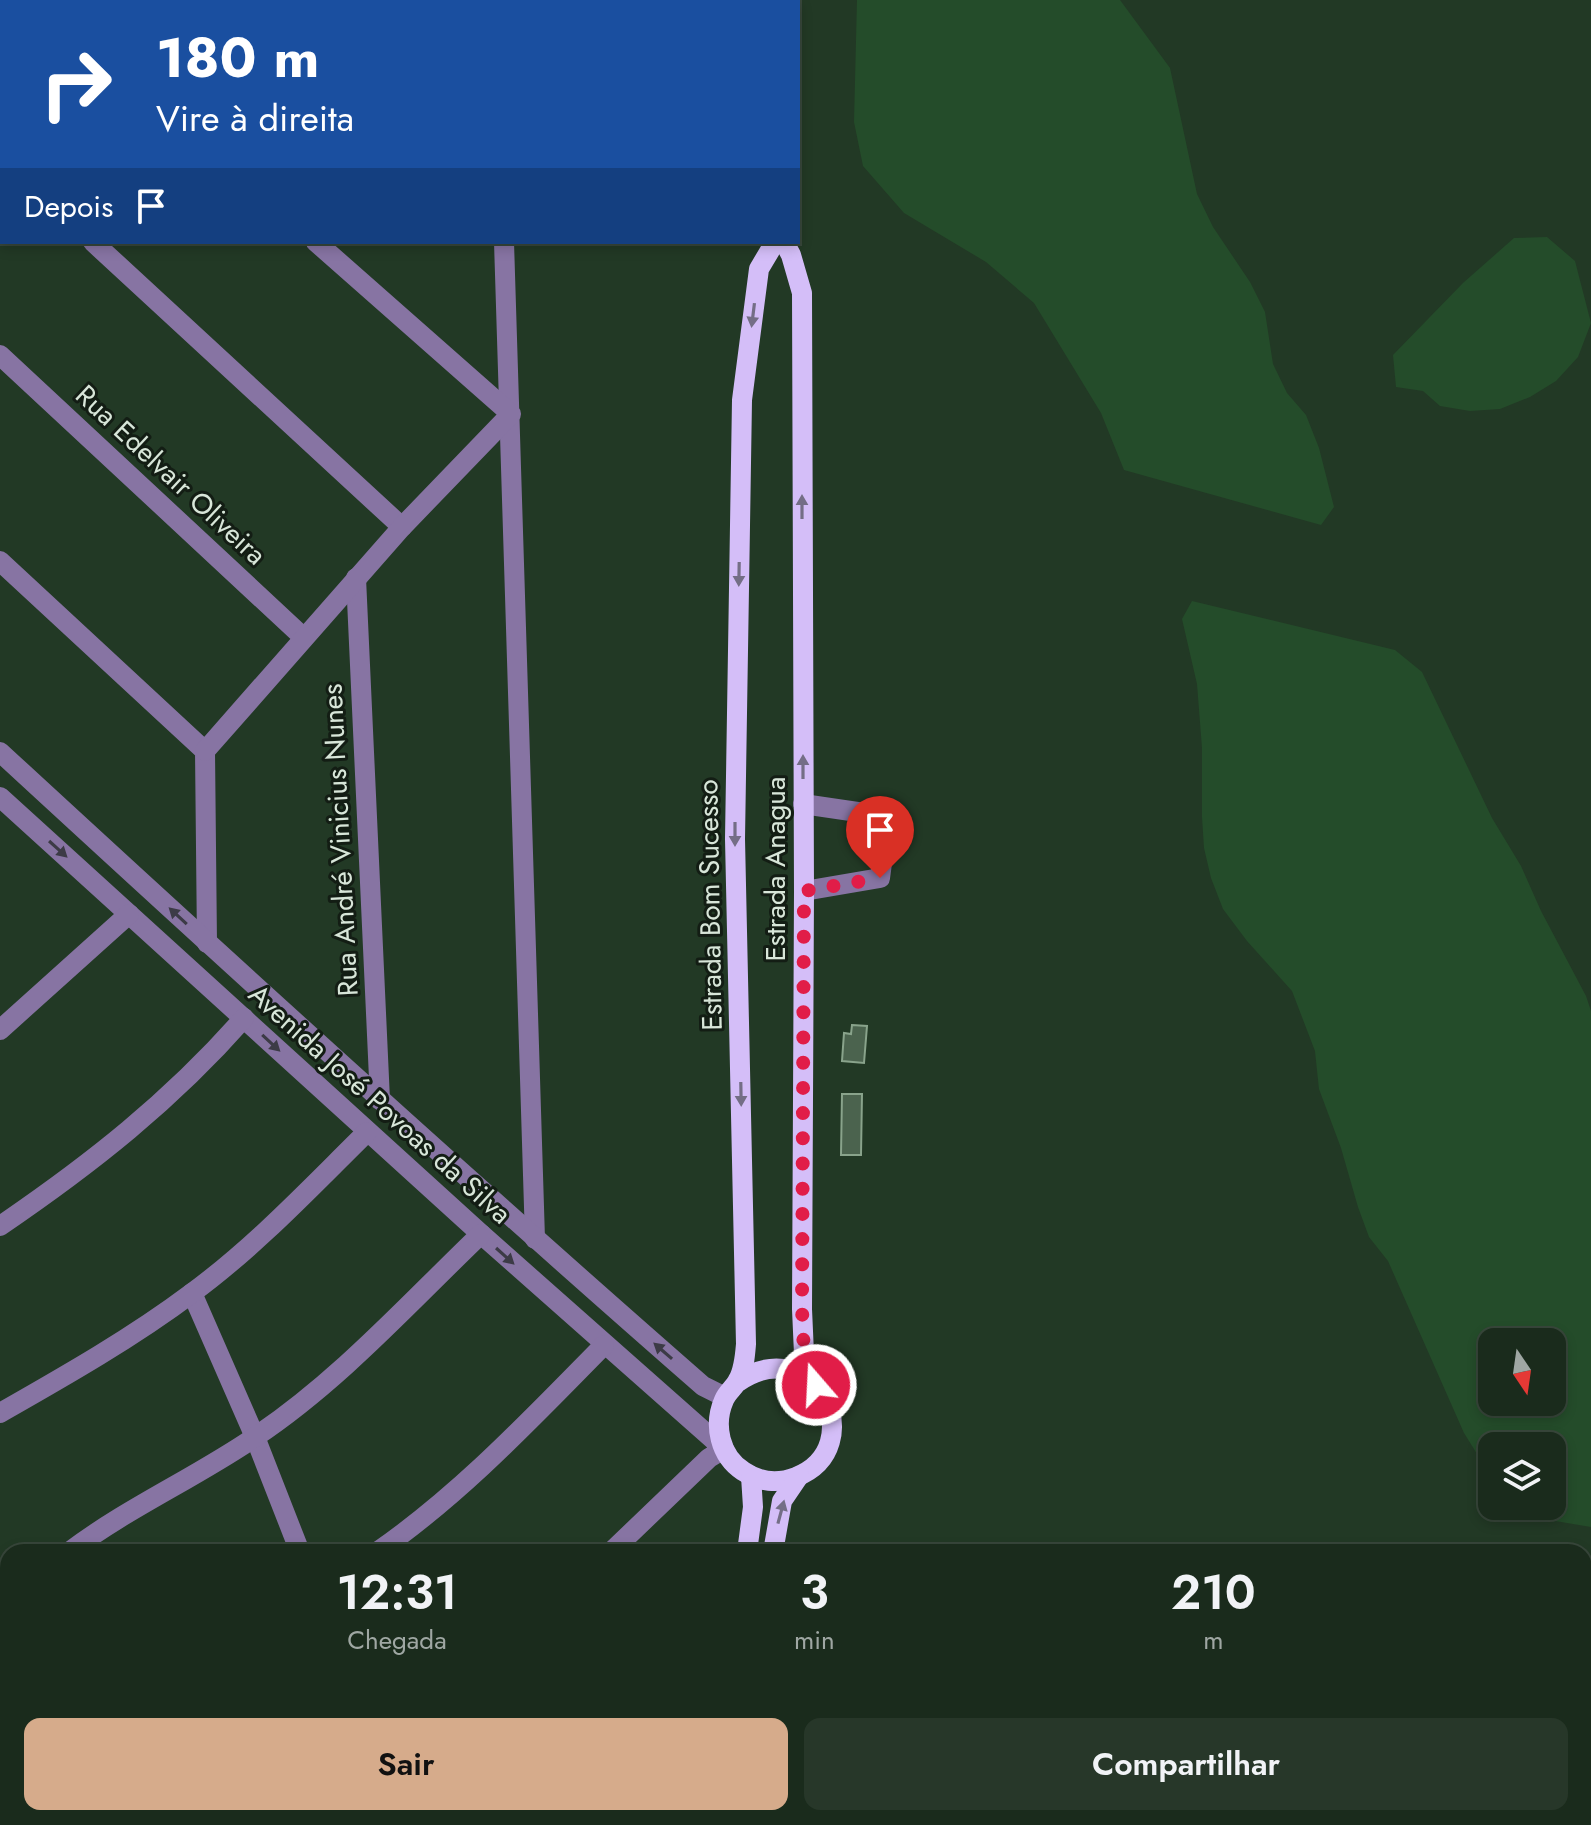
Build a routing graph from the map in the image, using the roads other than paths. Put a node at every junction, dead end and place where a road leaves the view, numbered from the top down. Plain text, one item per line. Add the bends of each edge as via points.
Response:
1 (95, 244) edge
2 (318, 244) edge
3 (504, 244) edge
4 (774, 244) edge
5 (785, 244) edge
6 (0, 355) edge
7 (511, 414) junction
8 (402, 527) junction
9 (0, 561) edge
10 (356, 578) junction
11 (303, 637) junction
12 (205, 751) junction
13 (0, 752) edge
14 (0, 797) edge
15 (803, 804) junction
16 (804, 891) junction
17 (129, 914) junction
18 (207, 943) junction
19 (244, 1018) junction
20 (4, 1020) edge
21 (380, 1100) junction
22 (367, 1132) junction
23 (0, 1226) edge
24 (481, 1234) junction
25 (535, 1239) junction
26 (192, 1293) junction
27 (604, 1345) junction
28 (805, 1376) junction
29 (732, 1390) junction
30 (0, 1413) edge
31 (255, 1437) junction
32 (724, 1449) junction
33 (751, 1476) junction
34 (799, 1476) junction
35 (81, 1544) edge
36 (297, 1544) edge
37 (388, 1544) edge
38 (619, 1544) edge
39 (748, 1544) edge
40 (774, 1544) edge

1 - 8 street
2 - 7 street
3 - 7 street
4 -> 29 main road, Estrada Bom Sucesso via 759,269 742,400 735,839 746,1344
15 -> 5 main road, Estrada Anagua via 802,293
6 - 11 street, Rua Edelvair Oliveira
7 - 8 street
7 - 25 street
8 - 10 street
9 - 12 street
10 - 11 street
10 - 21 street, Rua André Vinicius Nunes
11 - 12 street
12 - 18 street
18 -> 13 street, Avenida José Povoas da Silva
14 -> 17 street, Avenida José Povoas da Silva
15 - 16 main road, Estrada Anagua
15 - 16 street via 878,815 884,848 880,878
16 - 28 main road, Estrada Anagua
17 - 19 street, Avenida José Povoas da Silva
17 - 20 street
18 - 21 street, Avenida José Povoas da Silva
19 -> 22 street, Avenida José Povoas da Silva
19 - 23 street via 150,1114
21 - 25 street, Avenida José Povoas da Silva
22 - 24 street, Avenida José Povoas da Silva
22 - 26 street via 268,1231
24 -> 27 street, Avenida José Povoas da Silva
24 - 31 street via 333,1378
29 -> 25 street, Avenida José Povoas da Silva via 703,1386
26 - 30 street
26 - 31 street
27 - 32 street, Avenida José Povoas da Silva
27 - 37 street via 499,1452
28 - 29 main road via 763,1369
28 - 34 main road via 824,1395 832,1421 821,1459
29 - 32 main road, Estrada Bom Sucesso via 719,1423
31 - 35 street
31 - 36 street
32 - 33 main road
32 - 38 street
33 - 34 main road via 775,1481
33 - 39 main road
40 -> 34 main road via 782,1501

